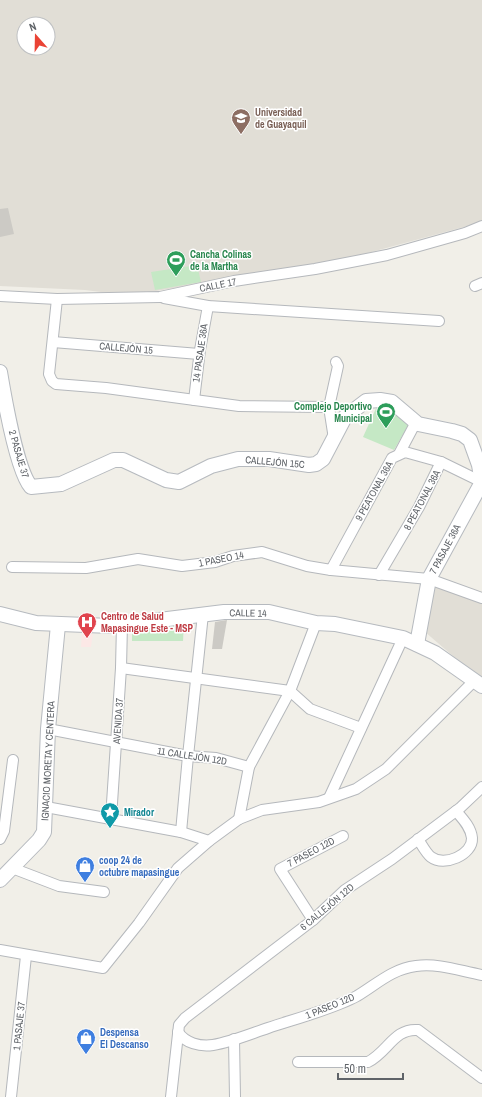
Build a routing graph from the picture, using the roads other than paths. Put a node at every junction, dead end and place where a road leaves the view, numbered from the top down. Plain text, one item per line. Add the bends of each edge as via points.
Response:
1 (482, 226) edge
2 (0, 296) edge
3 (160, 297) junction
4 (57, 299) junction
5 (208, 306) junction
6 (440, 321) dead end
7 (53, 342) junction
8 (199, 354) junction
9 (336, 362) dead end
10 (0, 372) edge
11 (194, 400) junction
12 (330, 407) junction
13 (416, 422) junction
14 (334, 439) junction
15 (399, 454) junction
16 (441, 462) junction
17 (482, 482) edge
18 (31, 487) joint
19 (12, 567) dead end
20 (331, 570) junction
21 (379, 576) junction
22 (429, 579) junction
23 (482, 598) edge
24 (0, 614) edge
25 (203, 614) junction
26 (122, 624) junction
27 (316, 624) junction
28 (58, 625) junction
29 (403, 638) junction
30 (417, 644) junction
31 (121, 668) junction
32 (196, 679) junction
33 (478, 683) edge
34 (290, 691) junction
35 (361, 728) junction
36 (48, 729) junction
37 (116, 743) junction
38 (188, 756) junction
39 (13, 760) dead end
40 (249, 767) junction
41 (482, 787) edge
42 (329, 798) junction
43 (46, 807) junction
44 (456, 811) junction
45 (111, 818) junction
46 (239, 819) junction
47 (181, 832) junction
48 (343, 836) dead end
49 (0, 839) edge
50 (418, 839) junction
51 (209, 841) junction
52 (12, 868) junction
53 (0, 880) edge
54 (104, 892) dead end
55 (313, 920) junction
56 (0, 950) edge
57 (26, 956) junction
58 (482, 975) edge
59 (178, 1032) junction
60 (234, 1039) junction
61 (298, 1062) dead end
62 (482, 1078) edge
63 (11, 1097) edge
64 (171, 1097) edge
65 (235, 1097) edge

1 - 3 street, CALLE 17 via 387,255 234,281
2 - 4 street, CALLE 17
3 - 4 street, CALLE 17
3 - 5 street
4 - 7 street
5 - 6 street
5 - 8 street, 14 PASAJE 36A
7 - 8 street, CALLEJÓN 15
7 - 11 street via 49,374 56,384
8 - 11 street, 14 PASAJE 36A
9 - 12 street via 338,366
10 - 18 street, 2 PASAJE 37 via 16,451 27,483
11 - 12 street via 239,406
12 - 14 street
13 - 14 street, CALLEJÓN 15C via 392,402 366,401 345,417
13 - 15 street
13 - 17 street, CALLEJÓN 15C via 428,427 452,430 470,440
14 - 18 street, CALLEJÓN 15C via 323,459 316,464 238,459 211,466 179,482 166,480 123,460 114,460 61,484
15 - 16 street, 9 PEATONAL 36A via 405,452
15 - 20 street, 9 PEATONAL 36A via 392,458
16 - 17 street, 8 PEATONAL 36A
16 - 21 street, 8 PEATONAL 36A via 419,507
17 - 22 street, 7 PASAJE 36A
19 - 20 street, 1 PASEO 14 via 86,568 138,559 182,566 262,552 307,566
20 - 21 street, 1 PASEO 14
21 - 22 street, 1 PASEO 14
22 - 23 street, 1 PASEO 14
22 - 30 street, 7 PASAJE 36A
24 - 28 street, CALLE 14 via 36,623
25 - 26 street, CALLE 14
25 - 27 street, CALLE 14 via 269,612
25 - 32 street
26 - 28 street, CALLE 14
26 - 31 street, AVENIDA 37
27 - 29 street, CALLE 14 via 335,624
27 - 34 street
28 - 36 street, IGNACIO MORETA Y CENTERA
29 - 30 street, CALLE 14
29 - 35 street
30 - 33 street, CALLE 14 via 435,653
31 - 32 street
31 - 37 street, AVENIDA 37
32 - 34 street
32 - 38 street
33 - 42 street via 386,769 356,789
34 - 35 street via 310,709
34 - 40 street
35 - 42 street
36 - 37 street, 11 CALLEJÓN 12D
36 - 43 street, IGNACIO MORETA Y CENTERA
37 - 38 street, 11 CALLEJÓN 12D
37 - 45 street, AVENIDA 37
38 - 40 street, 11 CALLEJÓN 12D via 216,758
38 - 47 street
39 - 49 street via 4,831
40 - 46 street
41 - 44 street, 6 CALLEJÓN 12D
42 - 46 street via 262,810
43 - 45 street
43 - 52 street, IGNACIO MORETA Y CENTERA via 44,832
44 - 50 street, 6 CALLEJÓN 12D
44 - 50 street via 466,823 472,838 465,851 453,860 440,861 431,857
45 - 47 street
46 - 51 street
47 - 51 street
48 - 55 street, 7 PASEO 12D via 280,869
50 - 55 street, 6 CALLEJÓN 12D via 346,890
51 - 57 street via 178,868 103,968
52 - 53 street, IGNACIO MORETA Y CENTERA
52 - 54 street via 59,886
55 - 59 street, 6 CALLEJÓN 12D via 185,1018 179,1025
56 - 57 street
57 - 63 street, 1 PASAJE 37
58 - 60 street, 1 PASEO 12D via 445,966 416,966 385,976 356,996
59 - 60 street, 1 PASEO 12D via 182,1039 190,1043 211,1045
59 - 64 street
60 - 65 street
61 - 62 street via 368,1062 402,1032 418,1030

